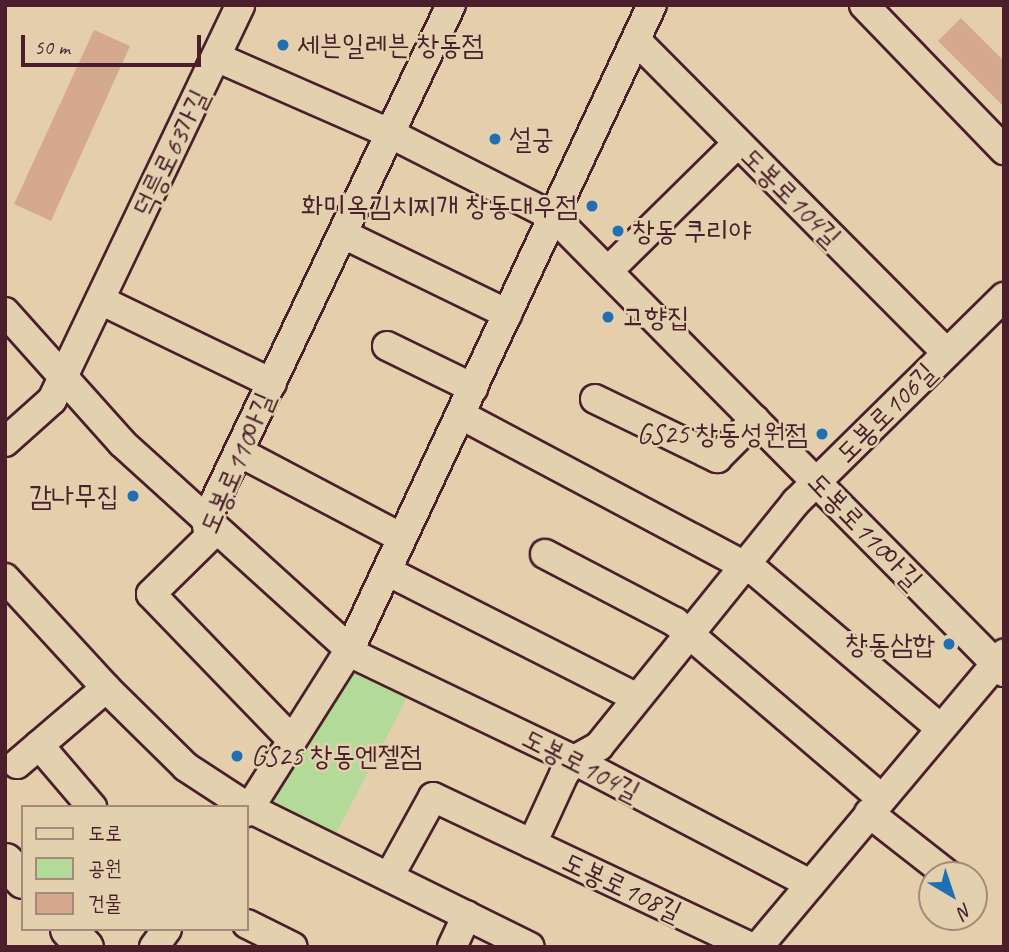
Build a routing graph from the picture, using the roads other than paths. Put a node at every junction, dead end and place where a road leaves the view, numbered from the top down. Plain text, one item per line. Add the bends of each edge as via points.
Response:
1 (240, 5) edge
2 (451, 5) edge
3 (652, 5) edge
4 (864, 5) edge
5 (636, 40) junction
6 (216, 57) junction
7 (391, 134) junction
8 (738, 143) junction
9 (1004, 150) edge
10 (554, 217) junction
11 (343, 234) junction
12 (608, 271) junction
13 (1004, 297) edge
14 (100, 300) junction
15 (5, 312) edge
16 (508, 314) junction
17 (387, 346) dead end
18 (947, 353) junction
19 (63, 376) junction
20 (272, 383) junction
21 (473, 388) junction
22 (595, 399) dead end
23 (461, 415) junction
24 (755, 420) junction
25 (5, 442) edge
26 (239, 452) junction
27 (817, 481) junction
28 (206, 520) junction
29 (402, 538) junction
30 (545, 554) dead end
31 (744, 566) junction
32 (387, 571) junction
33 (5, 578) edge
34 (690, 633) junction
35 (350, 649) junction
36 (1000, 663) edge
37 (106, 688) junction
38 (638, 698) junction
39 (940, 728) junction
40 (292, 740) junction
41 (39, 745) junction
42 (574, 760) junction
43 (17, 764) dead end
44 (90, 805) edge
45 (241, 805) edge
46 (875, 806) junction
47 (248, 810) edge
48 (532, 845) junction
49 (5, 860) edge
50 (933, 861) edge
51 (390, 875) junction
52 (21, 878) edge
53 (810, 884) junction
54 (467, 915) junction
55 (248, 924) edge
56 (70, 931) edge
57 (166, 931) edge
58 (86, 947) edge
59 (154, 947) edge
60 (293, 947) edge
61 (452, 947) edge
62 (530, 947) edge
63 (750, 947) edge
64 (758, 947) edge

1 - 6 street, 덕릉로63가길
2 - 7 street
3 - 5 street
4 - 9 street
5 - 8 street, 도봉로104길
5 - 10 street
6 - 7 street, 도봉로110아길
6 - 14 street, 덕릉로63가길
7 - 10 street, 도봉로110아길
7 - 11 street, 도봉로110아길
8 - 12 street
8 - 18 street, 도봉로104길
10 - 12 street, 도봉로110아길
10 - 16 street
11 - 16 street
11 - 20 street, 도봉로110아길
12 - 24 street, 도봉로110아길
13 - 18 street, 도봉로106길
14 - 19 street, 덕릉로63가길
14 - 20 street
15 - 19 street, 도봉로104길
16 - 21 street
17 - 21 street
18 - 27 street, 도봉로106길
19 - 25 street, 덕릉로63가길 via 52,400
19 - 28 street, 도봉로104길 via 122,443
20 - 26 street, 도봉로110아길
21 - 23 street
22 - 24 street via 717,458
23 - 29 street
23 - 31 street
24 - 27 street, 도봉로110아길
26 - 28 street, 도봉로110아길
26 - 29 street
27 - 31 street, 도봉로106길
27 - 36 street, 도봉로110아길
28 - 35 street, 도봉로104길
28 - 40 street, 도봉로110아길 via 209,537 151,594
29 - 32 street
30 - 34 street
31 - 34 street, 도봉로106길
31 - 39 street
32 - 35 street
32 - 38 street
33 - 37 street
34 - 38 street, 도봉로106길
34 - 46 street
35 - 40 street
35 - 42 street, 도봉로104길
36 - 39 street
37 - 41 street
37 - 45 street via 186,767
38 - 42 street, 도봉로106길 via 599,746
39 - 46 street
40 - 47 street
41 - 43 street
41 - 44 street
42 - 48 street, 도봉로108길
42 - 53 street, 도봉로104길
46 - 50 street
46 - 53 street
47 - 51 street
48 - 51 street, 도봉로108길 via 433,797
48 - 63 street, 도봉로108길
49 - 52 street
51 - 54 street
53 - 64 street
54 - 61 street
54 - 62 street
55 - 60 street
56 - 58 street
57 - 59 street

